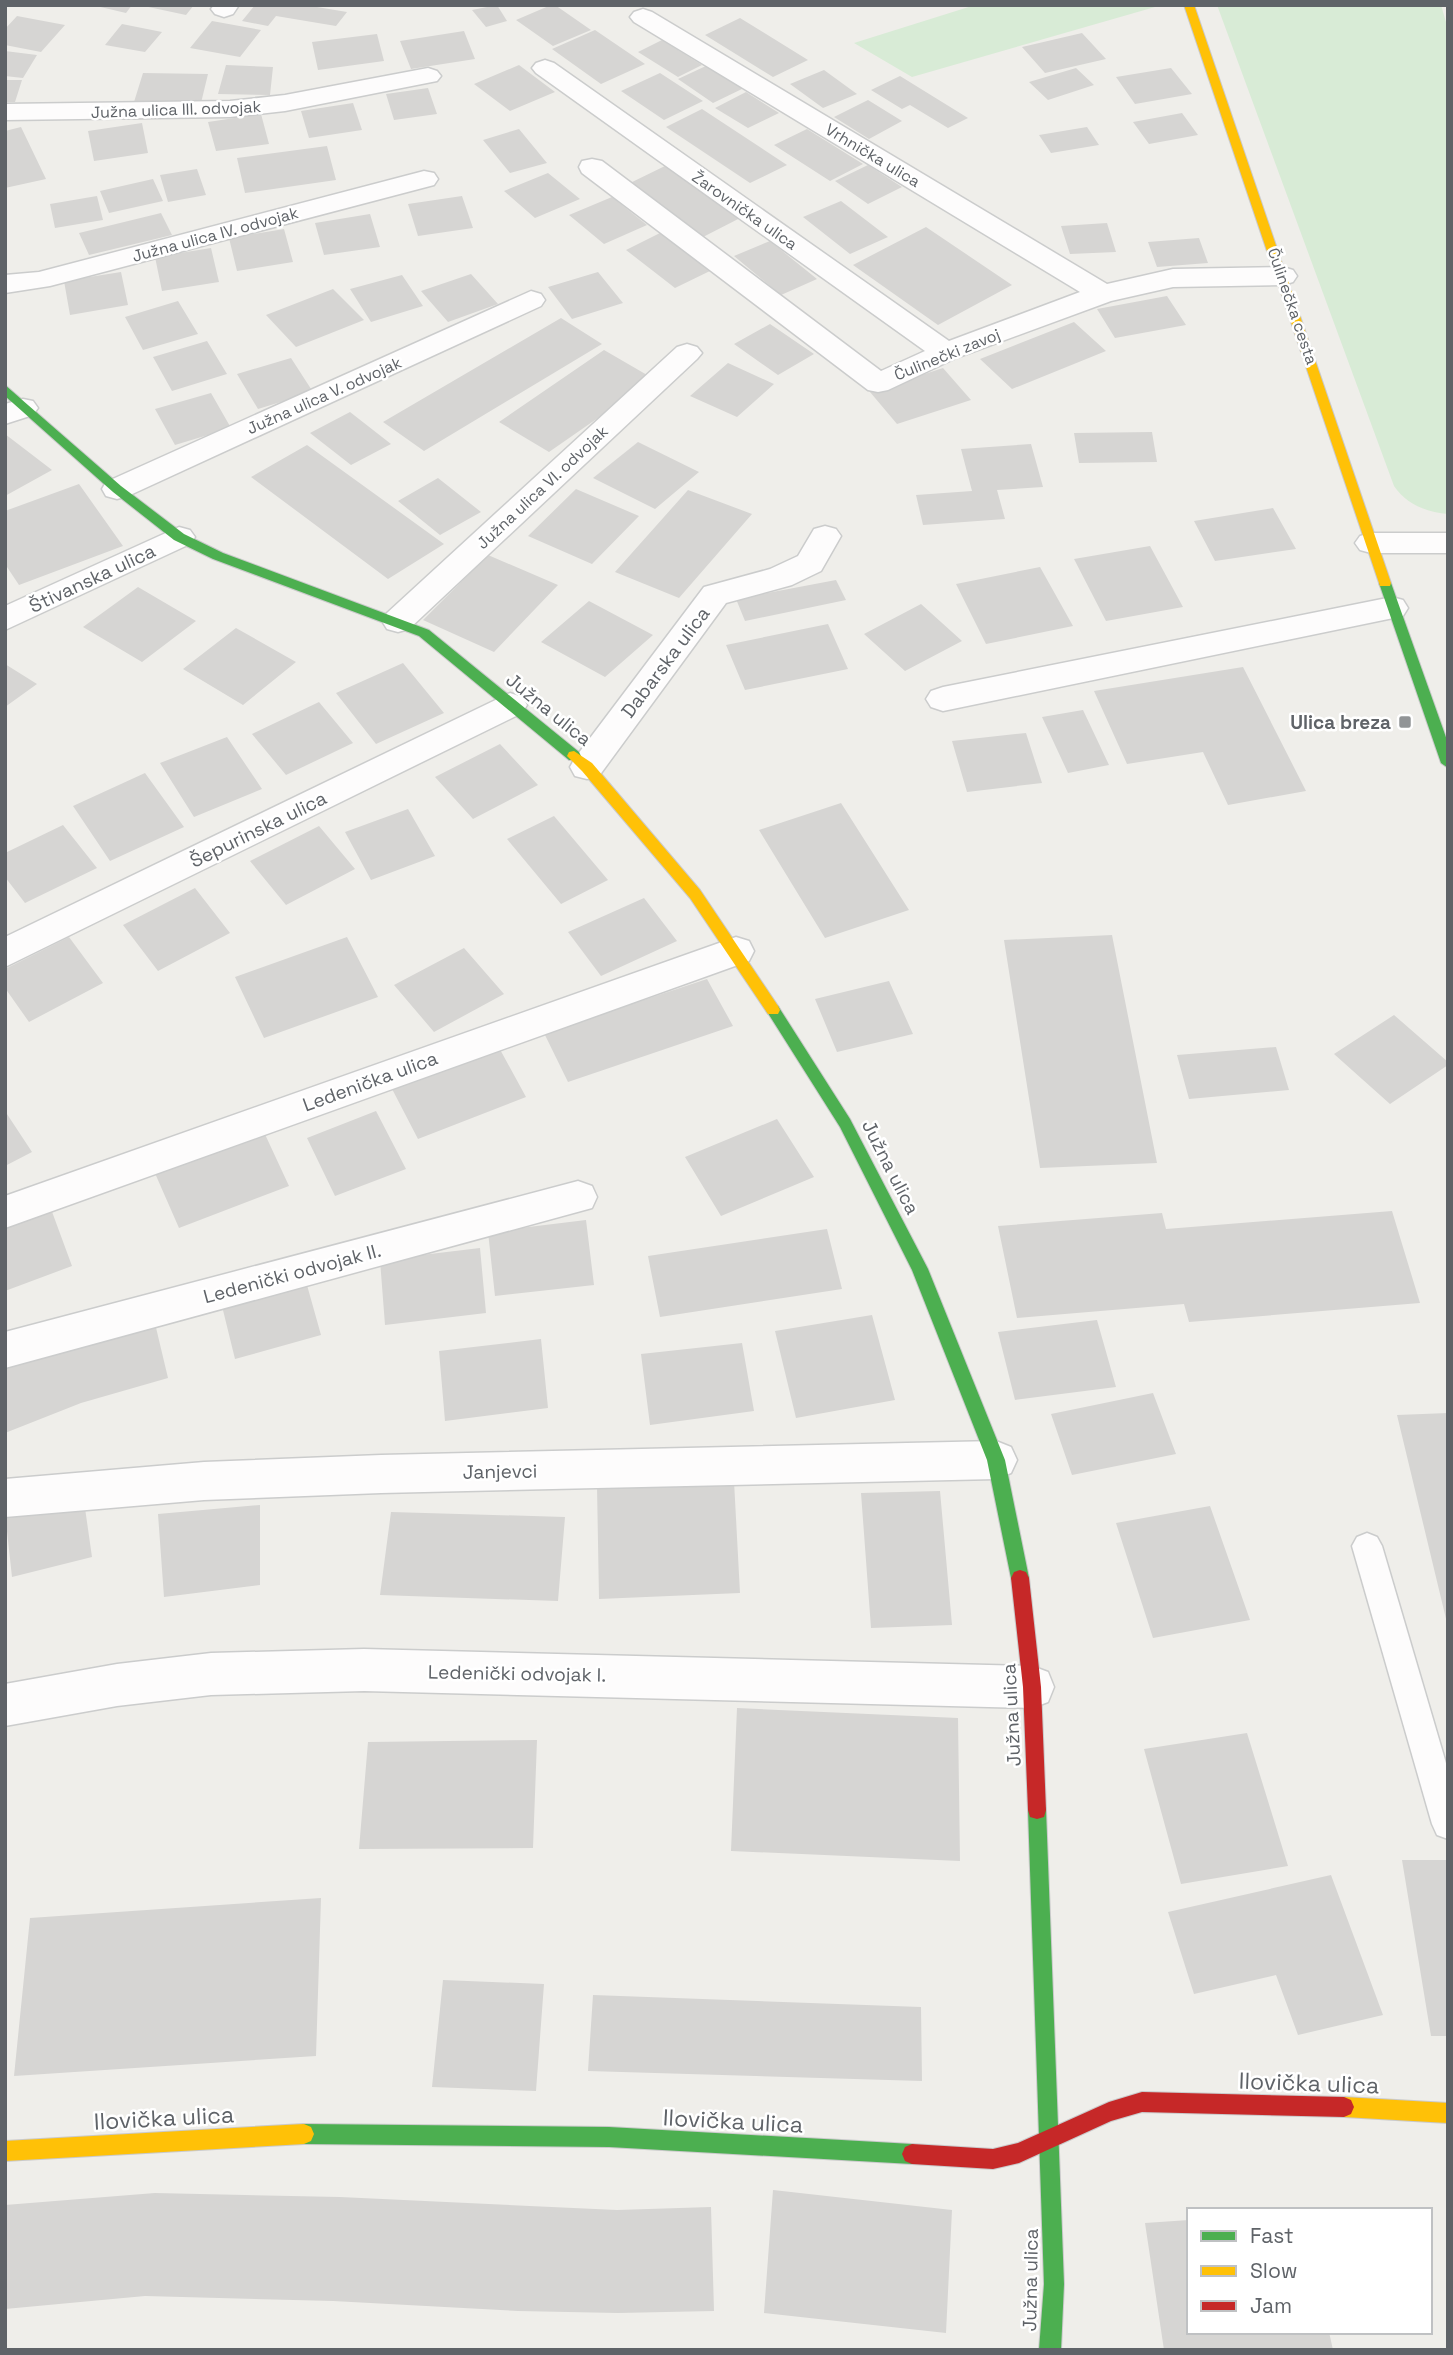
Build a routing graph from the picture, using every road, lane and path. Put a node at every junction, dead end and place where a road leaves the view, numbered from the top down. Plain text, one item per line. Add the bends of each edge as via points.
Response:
1 (1189, 5) edge
2 (643, 17) dead end
3 (545, 68) dead end
4 (428, 76) dead end
5 (5, 112) edge
6 (592, 167) dead end
7 (424, 179) dead end
8 (1283, 276) junction
9 (5, 284) edge
10 (1103, 295) junction
11 (531, 300) dead end
12 (946, 352) junction
13 (687, 353) dead end
14 (11, 404) edge
15 (117, 489) junction
16 (825, 536) dead end
17 (179, 537) junction
18 (1371, 543) junction
19 (1448, 543) edge
20 (1392, 608) junction
21 (5, 619) edge
22 (398, 621) junction
23 (943, 699) dead end
24 (510, 705) junction
25 (1448, 763) edge
26 (587, 767) junction
27 (736, 951) junction
28 (5, 953) edge
29 (578, 1197) dead end
30 (5, 1212) edge
31 (5, 1350) edge
32 (996, 1460) junction
33 (5, 1499) edge
34 (1367, 1546) dead end
35 (1032, 1687) junction
36 (5, 1705) edge
37 (1448, 1824) edge
38 (1448, 2113) edge
39 (1050, 2140) junction
40 (5, 2151) edge
41 (1050, 2350) edge

1 - 8 street, Čulinečka cesta
2 - 10 street, Vrhnička ulica
3 - 12 street, Žarovnička ulica
4 - 5 street, Južna ulica III. odvojak via 230,109
6 - 12 street, Čulinečki zavoj via 878,383
7 - 9 street, Južna ulica IV. odvojak via 40,280
8 - 10 street, Čulinečki zavoj via 1173,278
8 - 18 street, Čulinečka cesta
10 - 12 street, Čulinečki zavoj
11 - 15 street, Južna ulica V. odvojak
13 - 22 street, Južna ulica VI. odvojak
14 - 15 street, Južna ulica
15 - 17 street, Južna ulica
16 - 26 street, Dabarska ulica via 810,563 781,577 715,595
17 - 21 street, Štivanska ulica
17 - 22 street, Južna ulica via 277,579
18 - 19 street
18 - 20 street, Čulinečka cesta
20 - 23 street
20 - 25 street, Čulinečka cesta
22 - 24 street, Južna ulica via 424,633
24 - 26 street, Južna ulica
24 - 28 street, Šepurinska ulica
26 - 27 street, Južna ulica via 695,894
27 - 30 street, Ledenička ulica
27 - 32 street, Južna ulica via 845,1124 914,1256
29 - 31 street, Ledenički odvojak II.
32 - 33 street, Janjevci via 341,1475 126,1486
32 - 35 street, Južna ulica via 1020,1577
34 - 37 lane
35 - 36 street, Ledenički odvojak I. via 364,1670 211,1674
35 - 39 street, Južna ulica
38 - 39 street, Ilovička ulica via 1296,2104 1142,2102
39 - 40 street, Ilovička ulica via 993,2159 609,2137 319,2134
39 - 41 street, Južna ulica via 1054,2284

